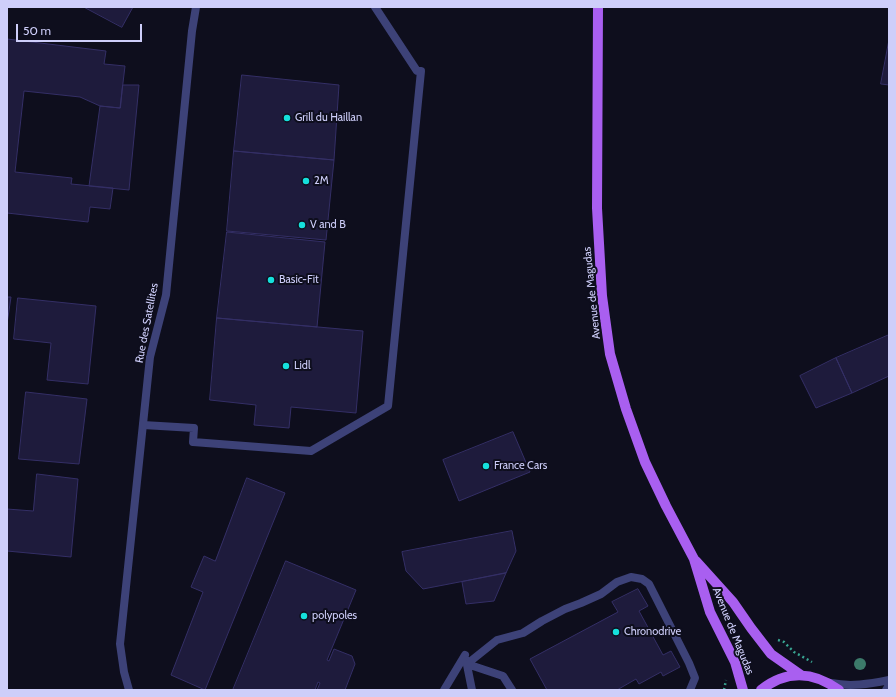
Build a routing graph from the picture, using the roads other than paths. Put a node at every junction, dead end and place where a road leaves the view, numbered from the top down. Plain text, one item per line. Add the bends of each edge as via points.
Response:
1 (196, 7) edge
2 (376, 7) edge
3 (598, 7) edge
4 (143, 425) junction
5 (694, 559) junction
6 (467, 664) junction
7 (801, 675) junction
8 (889, 680) edge
9 (828, 682) junction
10 (889, 685) edge
11 (129, 690) edge
12 (444, 690) edge
13 (472, 690) edge
14 (512, 690) edge
15 (690, 690) edge
16 (743, 690) edge
17 (761, 690) edge
18 (839, 690) edge
19 (886, 690) edge

1 - 4 street, Rue des Satellites via 166,295 150,356
2 - 4 street via 417,71 421,71 388,406 311,451 193,442 194,428
3 - 5 main road, Avenue de Magudas via 597,208 602,296 610,354 645,462
4 - 11 street, Rue des Satellites via 120,644
5 - 7 main road, Avenue de Magudas via 733,602 771,654
5 - 16 main road, Avenue de Magudas via 710,612 735,662
6 - 12 street via 466,655
6 - 13 street
6 - 14 street via 503,676
6 - 15 street via 497,640 523,633 565,609 601,594 617,582 631,577 642,579 649,584 690,663 695,678
7 - 9 main road
7 - 17 main road via 785,677 769,683
8 - 9 street via 855,686
9 - 18 main road
10 - 19 street

